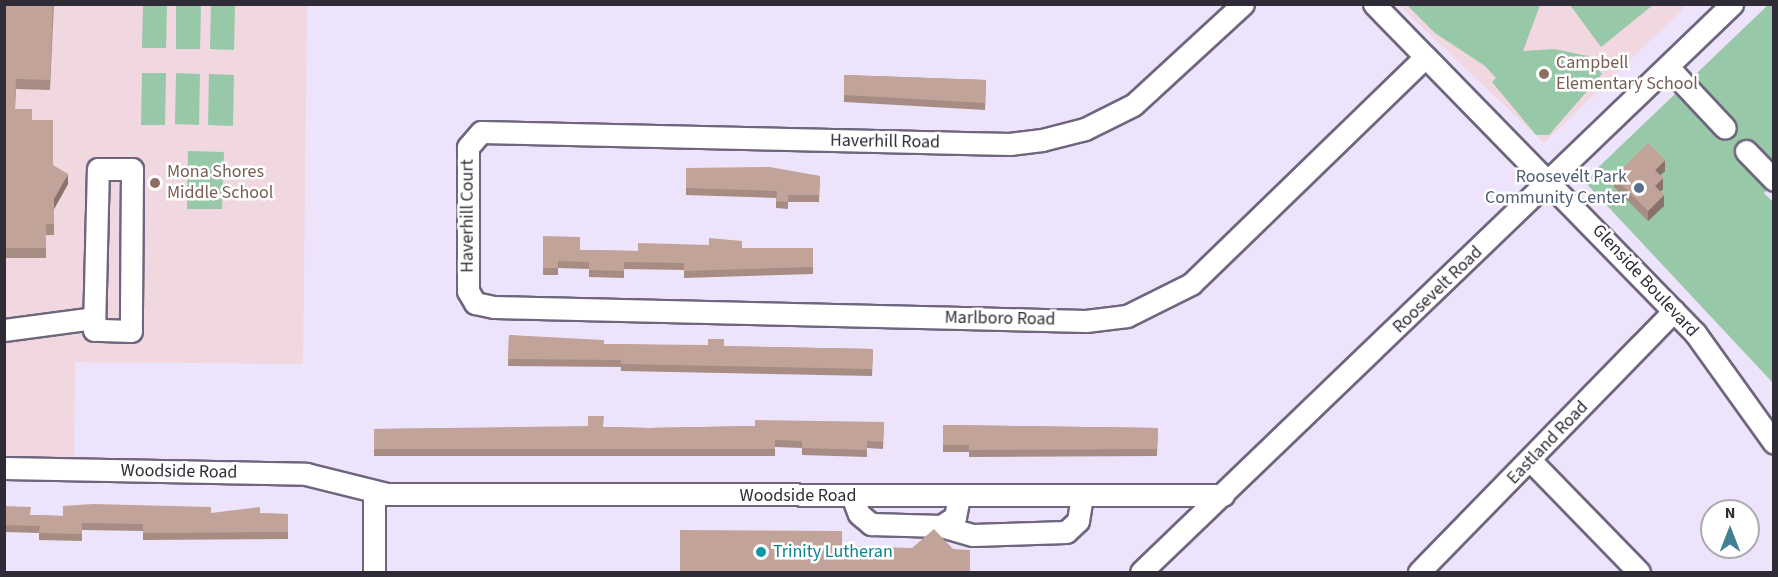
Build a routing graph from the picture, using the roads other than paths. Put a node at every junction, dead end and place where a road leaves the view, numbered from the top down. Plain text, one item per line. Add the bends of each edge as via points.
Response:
1 (1244, 4) edge
2 (1374, 4) edge
3 (1732, 4) edge
4 (1425, 57) junction
5 (1668, 67) junction
6 (1725, 128) dead end
7 (481, 132) joint
8 (1746, 151) dead end
9 (1773, 180) edge
10 (1552, 181) junction
11 (475, 303) joint
12 (1674, 311) junction
13 (94, 318) junction
14 (4, 330) edge
15 (1772, 440) edge
16 (1532, 461) junction
17 (4, 468) edge
18 (374, 493) junction
19 (1223, 495) junction
20 (852, 496) junction
21 (959, 496) junction
22 (1082, 496) junction
23 (941, 526) junction
24 (1147, 571) edge
25 (374, 573) edge
26 (1419, 573) edge
27 (1639, 573) edge

1 - 7 street, Haverhill Road via 1133,105 1085,129 1042,140 987,144
2 - 4 street, Glenside Boulevard
3 - 5 street, Roosevelt Road
4 - 10 street, Glenside Boulevard
4 - 11 street, Marlboro Road via 1191,284 1127,316 1086,321
5 - 6 street
5 - 10 street, Roosevelt Road
7 - 11 street, Haverhill Court via 468,147 468,291
8 - 9 street
10 - 12 street, Glenside Boulevard
10 - 19 street, Roosevelt Road
12 - 15 street, Glenside Boulevard
12 - 16 street, Eastland Road
13 - 13 street via 94,330 131,331 132,169 98,169
13 - 14 street
16 - 26 street, Eastland Road
16 - 27 street
17 - 18 street, Woodside Road via 306,474 352,483
18 - 20 street, Woodside Road
18 - 25 street
19 - 22 street, Woodside Road
19 - 24 street, Roosevelt Road
20 - 21 street, Woodside Road
20 - 23 street via 859,514 871,524
21 - 22 street, Woodside Road
21 - 23 street via 955,517
22 - 23 street via 1078,521 1066,532 973,535

